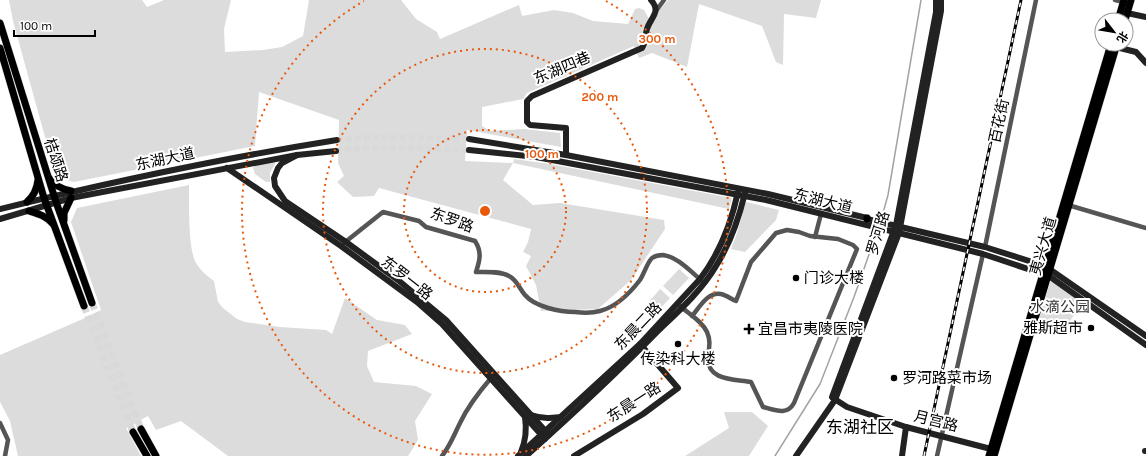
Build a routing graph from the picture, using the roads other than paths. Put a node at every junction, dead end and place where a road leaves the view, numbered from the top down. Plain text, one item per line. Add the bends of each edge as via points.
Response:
1 (652, 0) edge
2 (664, 0) edge
3 (936, 0) edge
4 (942, 0) edge
5 (1036, 0) edge
6 (1115, 0) edge
7 (1126, 1) edge
8 (656, 11) junction
9 (1121, 12) edge
10 (1126, 12) edge
11 (1134, 16) edge
12 (1146, 17) edge
13 (0, 23) edge
14 (0, 48) edge
15 (1134, 51) edge
16 (1113, 52) edge
17 (1113, 52) edge
18 (1146, 63) edge
19 (469, 139) tunnel mouth
20 (337, 140) tunnel mouth
21 (469, 150) tunnel mouth
22 (336, 151) tunnel mouth
23 (297, 154) junction
24 (566, 156) junction
25 (227, 168) junction
26 (47, 175) junction
27 (38, 178) junction
28 (738, 192) junction
29 (745, 193) junction
30 (71, 195) junction
31 (44, 198) junction
32 (55, 199) junction
33 (27, 202) junction
34 (1068, 205) junction
35 (47, 206) junction
36 (0, 209) edge
37 (29, 211) junction
38 (821, 214) junction
39 (0, 219) edge
40 (866, 220) junction
41 (64, 224) junction
42 (1146, 228) edge
43 (897, 229) junction
44 (57, 230) junction
45 (815, 237) junction
46 (343, 244) junction
47 (985, 247) junction
48 (983, 254) junction
49 (1047, 271) junction
50 (702, 280) junction
51 (92, 303) tunnel mouth
52 (680, 305) junction
53 (84, 306) tunnel mouth
54 (692, 316) junction
55 (1146, 336) edge
56 (1146, 345) edge
57 (641, 346) junction
58 (491, 378) junction
59 (833, 399) junction
60 (527, 415) junction
61 (561, 417) junction
62 (0, 423) edge
63 (906, 427) junction
64 (545, 435) junction
65 (942, 435) junction
66 (990, 452) edge
67 (522, 455) edge
68 (5, 456) edge
69 (147, 456) edge
70 (156, 456) edge
71 (442, 456) edge
72 (574, 456) edge
73 (791, 456) edge
74 (796, 456) edge
75 (902, 456) edge
76 (937, 456) edge
77 (994, 456) edge

1 - 8 main road
2 - 8 street
3 - 43 main road, 罗河路 via 936,12
4 - 43 main road, 罗河路
5 - 47 street, 百花街
6 - 7 street
7 - 9 main road
7 - 10 main road
8 - 24 main road, 东湖四巷 via 646,30 646,40 642,48 532,96 527,101 527,122 530,125 566,128
11 - 12 main road
13 - 26 main road, 桔颂路
14 - 27 main road, 桔颂路
15 - 18 main road
16 - 34 main road, 夷兴大道
17 - 49 main road, 夷兴大道
19 - 24 main road, 东湖大道
20 - 30 main road, 东湖大道 via 287,148
21 - 28 main road, 东湖大道 via 523,155
22 - 23 main road, 东湖大道
23 - 25 main road, 东湖大道
23 - 46 main road, 东罗一路 via 278,168 274,178 275,186 285,201
24 - 28 main road, 东湖大道
25 - 30 main road, 东湖大道
25 - 46 main road, 东罗一路
26 - 30 main road via 57,186
26 - 32 main road, 桔颂路
27 - 31 main road, 桔颂路
27 - 33 main road via 37,188
28 - 29 main road, 东湖大道
28 - 50 main road, 东晨二路 via 725,238
29 - 38 main road, 东湖大道
29 - 40 main road, 东湖大道 via 783,198
29 - 50 main road, 东晨二路 via 730,239 716,267
30 - 32 main road, 东湖大道
30 - 41 main road via 64,213
31 - 32 main road, 东湖大道
31 - 33 main road, 东湖大道
31 - 35 main road, 桔颂路
32 - 35 main road, 东湖大道
32 - 41 main road, 桔颂路
33 - 36 main road, 东湖大道
34 - 42 street
34 - 49 main road, 夷兴大道
35 - 37 main road, 东湖大道
35 - 44 main road, 桔颂路
37 - 39 main road, 东湖大道
37 - 44 main road via 41,214
38 - 40 main road, 东湖大道
38 - 45 street
40 - 43 main road, 东湖大道
41 - 51 main road, 桔颂路
43 - 47 main road, 东湖大道
43 - 48 main road, 东湖大道
43 - 59 main road, 罗河路
44 - 53 main road, 桔颂路
45 - 54 street via 787,230 776,233 751,262 736,301 714,294 709,296
45 - 54 street via 838,239 857,249 789,410 780,411 763,407 751,382 715,375 709,364 708,334
46 - 50 street, 东罗路 via 383,212 419,221 426,226 475,241 480,256 476,272 502,273 510,276 530,301 574,312 599,311 615,304 640,280 651,258 658,255 665,255 682,264
46 - 58 main road, 东罗一路 via 442,324
46 - 60 main road, 东罗一路 via 398,280 446,320
47 - 49 main road, 东湖大道
48 - 49 main road, 东湖大道
48 - 65 street
49 - 55 main road, 东湖大道
49 - 56 main road, 东湖大道
49 - 66 main road, 夷兴大道
49 - 77 main road, 夷兴大道
50 - 52 main road, 东晨二路
52 - 54 street
52 - 57 main road, 东晨二路
57 - 61 main road, 东晨二路
57 - 64 main road, 东晨二路
57 - 72 main road, 东晨一路 via 678,388 643,414
58 - 60 main road, 东罗一路
58 - 71 street via 477,393 449,448
59 - 63 main road, 月宫路 via 847,407
59 - 73 main road, 罗河路
59 - 74 main road, 罗河路
60 - 61 main road via 539,418
60 - 64 main road, 东罗一路
60 - 67 main road
61 - 64 main road, 东晨二路
62 - 68 street via 8,440
63 - 65 main road, 月宫路
63 - 75 main road
64 - 67 main road, 东晨二路
65 - 66 main road, 月宫路
65 - 76 street
69 - 70 main road via 137,430

